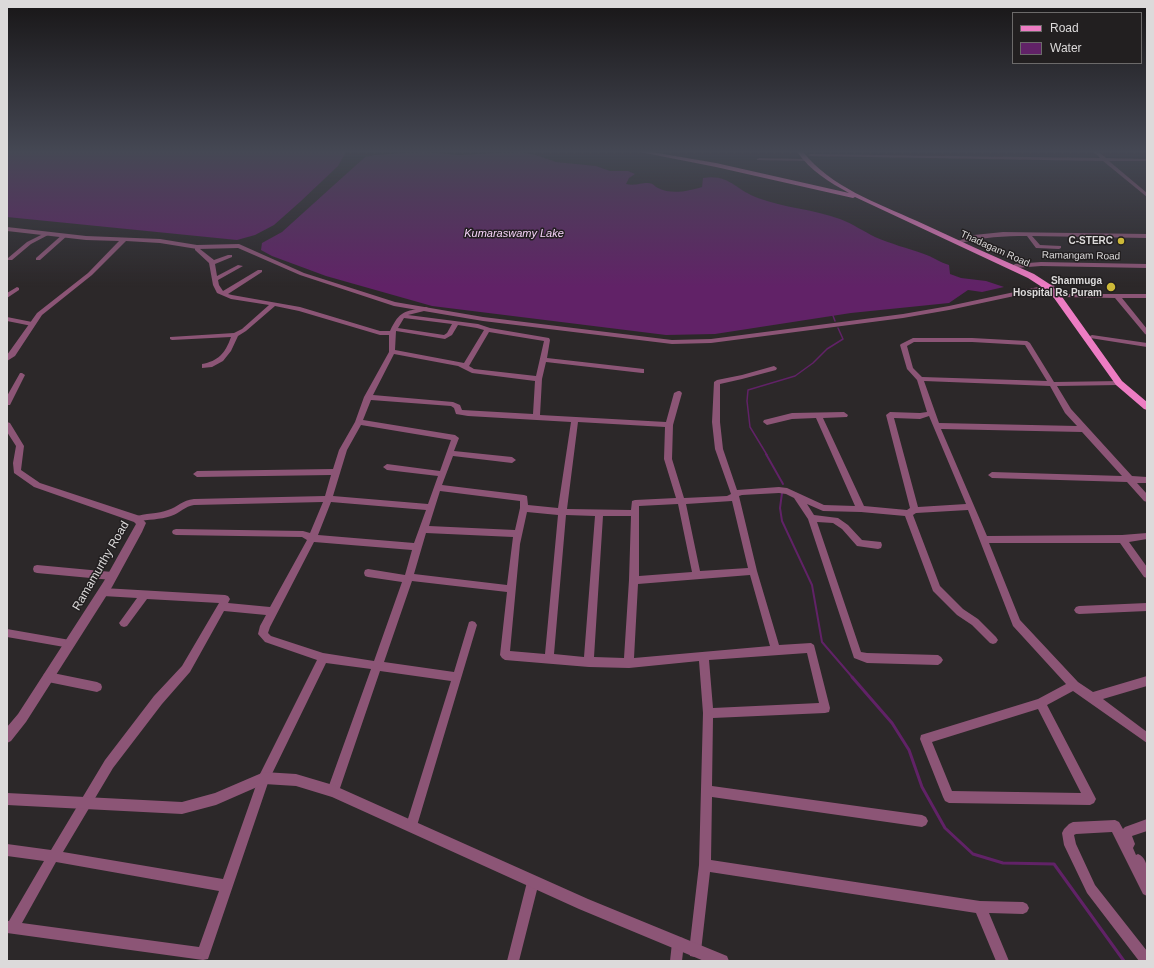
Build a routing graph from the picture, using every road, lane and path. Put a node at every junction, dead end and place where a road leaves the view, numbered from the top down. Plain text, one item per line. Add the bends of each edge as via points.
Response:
1 (864, 197) edge
2 (865, 197) edge
3 (7, 229) edge
4 (47, 234) junction
5 (1028, 234) junction
6 (64, 235) junction
7 (1147, 236) edge
8 (124, 240) junction
9 (961, 242) junction
10 (197, 247) junction
11 (1059, 247) dead end
12 (230, 256) dead end
13 (10, 259) dead end
14 (38, 259) dead end
15 (212, 263) junction
16 (240, 266) dead end
17 (1015, 266) junction
18 (1147, 266) edge
19 (260, 271) dead end
20 (215, 279) junction
21 (1051, 288) junction
22 (17, 289) dead end
23 (223, 294) junction
24 (7, 296) edge
25 (1063, 296) junction
26 (1118, 296) junction
27 (1147, 296) edge
28 (274, 304) junction
29 (426, 309) junction
30 (402, 316) junction
31 (7, 319) edge
32 (32, 324) junction
33 (455, 325) junction
34 (488, 330) junction
35 (393, 331) junction
36 (1147, 333) edge
37 (235, 335) junction
38 (1092, 337) junction
39 (172, 338) dead end
40 (1147, 345) edge
41 (392, 352) junction
42 (7, 359) edge
43 (543, 360) junction
44 (204, 366) dead end
45 (465, 367) junction
46 (774, 368) dead end
47 (642, 371) dead end
48 (22, 375) dead end
49 (539, 379) junction
50 (920, 380) junction
51 (1119, 383) junction
52 (1052, 384) junction
53 (678, 393) dead end
54 (368, 397) junction
55 (1147, 401) edge
56 (7, 403) edge
57 (1147, 407) edge
58 (931, 413) junction
59 (818, 415) junction
60 (844, 415) dead end
61 (536, 417) junction
62 (575, 420) junction
63 (359, 422) junction
64 (767, 422) dead end
65 (7, 425) edge
66 (669, 425) junction
67 (937, 426) junction
68 (1083, 429) junction
69 (450, 453) junction
70 (512, 460) dead end
71 (387, 467) dead end
72 (337, 472) junction
73 (197, 474) dead end
74 (443, 474) junction
75 (992, 476) dead end
76 (1128, 479) junction
77 (1147, 480) edge
78 (438, 488) junction
79 (735, 495) junction
80 (798, 497) junction
81 (328, 499) junction
82 (1147, 499) edge
83 (681, 501) junction
84 (431, 507) junction
85 (971, 507) junction
86 (524, 508) junction
87 (861, 509) junction
88 (912, 511) junction
89 (562, 512) junction
90 (599, 514) junction
91 (635, 514) junction
92 (812, 518) junction
93 (137, 519) junction
94 (423, 529) junction
95 (176, 532) dead end
96 (518, 534) junction
97 (1147, 536) edge
98 (312, 538) junction
99 (1122, 539) junction
100 (984, 540) junction
101 (878, 545) dead end
102 (417, 547) junction
103 (37, 569) dead end
104 (752, 572) junction
105 (368, 573) dead end
106 (1147, 574) edge
107 (112, 576) junction
108 (697, 576) junction
109 (408, 578) junction
110 (634, 580) junction
111 (511, 589) junction
112 (103, 592) junction
113 (145, 594) junction
114 (222, 607) junction
115 (1147, 607) edge
116 (1080, 610) dead end
117 (273, 611) junction
118 (124, 623) dead end
119 (472, 625) dead end
120 (7, 633) edge
121 (993, 640) dead end
122 (70, 644) junction
123 (776, 650) junction
124 (704, 656) junction
125 (323, 658) junction
126 (549, 659) junction
127 (938, 660) dead end
128 (589, 662) junction
129 (629, 662) junction
130 (377, 665) junction
131 (48, 676) junction
132 (457, 677) junction
133 (1147, 681) edge
134 (1074, 685) junction
135 (97, 687) dead end
136 (1091, 698) junction
137 (1040, 703) junction
138 (708, 713) junction
139 (7, 737) edge
140 (1147, 738) edge
141 (264, 778) junction
142 (333, 791) junction
143 (706, 791) junction
144 (7, 799) edge
145 (85, 802) junction
146 (922, 821) dead end
147 (1147, 825) edge
148 (412, 826) junction
149 (7, 850) edge
150 (54, 856) junction
151 (705, 865) junction
152 (1147, 876) edge
153 (533, 882) junction
154 (226, 886) junction
155 (1147, 890) edge
156 (980, 907) junction
157 (1023, 908) dead end
158 (9, 927) edge
159 (678, 943) junction
160 (695, 951) junction
161 (513, 961) edge
162 (676, 961) edge
163 (722, 961) edge
164 (1003, 961) edge
165 (1147, 961) edge

1 - 21 main road, Thadagam Road
2 - 9 main road, Thadagam Road
3 - 4 street
4 - 6 street
4 - 13 street via 29,243
5 - 7 street
5 - 9 street via 988,235
5 - 11 street via 1038,247
6 - 8 street
6 - 14 street
8 - 10 street
8 - 32 street via 90,274 39,314
9 - 17 main road, Thadagam Road
10 - 15 street
10 - 29 street via 239,246 302,274 394,304
12 - 15 street
15 - 20 street
16 - 20 street
17 - 18 street, Ramangam Road
17 - 21 main road, Thadagam Road via 1038,276
19 - 23 street
20 - 23 street via 219,292
21 - 25 main road, Thadagam Road
21 - 29 street via 903,316 711,341 672,342 491,320
21 - 51 main road, Thadagam Road
22 - 24 street
23 - 28 street
25 - 26 street
25 - 38 main road, Thadagam Road
26 - 27 street
26 - 36 street
28 - 35 street via 300,309 380,333
28 - 37 street
29 - 30 street
30 - 33 street via 444,321
30 - 35 street
31 - 32 street
32 - 42 street via 24,339
33 - 34 street via 478,326
33 - 35 street via 445,338
34 - 43 street via 547,339
34 - 45 street
35 - 41 street
37 - 39 street
37 - 44 street via 232,345 221,360
38 - 40 street
38 - 55 main road, Thadagam Road via 1125,381
41 - 45 street
41 - 54 street
43 - 47 street
43 - 49 street
45 - 49 street
46 - 79 street via 717,382 716,422 719,449
48 - 56 street
49 - 61 street
50 - 52 street
50 - 52 street via 910,369 903,344 913,340 972,340 1027,343
50 - 58 street
51 - 52 street
51 - 57 main road, Thadagam Road
52 - 68 street via 1068,411
53 - 66 street
54 - 61 street via 453,404 459,412 468,414
54 - 63 street
58 - 67 street
58 - 88 street via 920,416 890,415
59 - 60 street
59 - 64 street via 792,416
59 - 87 street
61 - 62 street
62 - 66 street
62 - 89 street
63 - 69 street via 455,438
63 - 72 street via 344,450
65 - 93 street, Ramamurthy Road via 20,446 17,471 37,485
66 - 83 street via 668,459
67 - 68 street
67 - 85 street
68 - 76 street
69 - 70 street
69 - 74 street
71 - 74 street
72 - 73 street
72 - 81 street
74 - 78 street
75 - 76 street
76 - 77 street
76 - 82 street
78 - 84 street
78 - 86 street via 524,498
79 - 80 street via 740,492 779,490
79 - 83 street via 729,499
79 - 104 street
80 - 87 street via 822,508
80 - 92 street
81 - 84 street
81 - 93 street via 185,503 162,516 146,515
81 - 98 street
83 - 91 street via 635,503
83 - 108 street
84 - 94 street
85 - 88 street
85 - 100 street
86 - 89 street
86 - 96 street
87 - 88 street
88 - 121 street via 936,588
89 - 90 street
89 - 126 street
90 - 91 street
90 - 128 street
91 - 110 street
92 - 101 street via 835,520 860,543
92 - 127 street via 857,655 867,658
93 - 107 street, Ramamurthy Road via 141,523 140,529
94 - 96 street
94 - 102 street
95 - 98 street via 304,534
96 - 111 street
97 - 99 street
98 - 102 street
98 - 117 street
99 - 100 street
99 - 106 street
100 - 134 street via 1016,623
102 - 109 street
103 - 107 street
104 - 108 street
104 - 123 street
105 - 109 street
107 - 112 street, Ramamurthy Road
108 - 110 street
109 - 111 street
109 - 130 street
110 - 129 street
111 - 126 street via 505,655
112 - 113 street
112 - 122 street, Ramamurthy Road
113 - 114 street via 225,600
113 - 118 street
114 - 117 street
114 - 145 street via 186,669 158,700 109,764
115 - 116 street
117 - 125 street via 263,634 268,639
119 - 132 street
120 - 122 street
122 - 131 street, Ramamurthy Road
123 - 124 street
123 - 138 street via 811,648 825,708
124 - 129 street
124 - 138 street
125 - 130 street
125 - 141 street
126 - 128 street
128 - 129 street
130 - 132 street
130 - 142 street
131 - 135 street
131 - 139 street, Ramamurthy Road
132 - 148 street
133 - 136 street
134 - 136 street
134 - 137 street
136 - 140 street
137 - 137 street via 1090,800 949,797 925,739
138 - 143 street
141 - 142 street via 296,780
141 - 145 street via 216,798 182,808
141 - 154 street
142 - 148 street
143 - 146 street
143 - 151 street
144 - 145 street
145 - 150 street
147 - 152 street via 1128,830 1126,835
148 - 153 street
149 - 150 street
150 - 154 street
150 - 158 street
151 - 156 street
151 - 160 street
153 - 159 street
153 - 161 street
154 - 158 street via 203,954
155 - 165 street via 1115,826 1072,828 1068,833 1070,845 1091,889
156 - 157 street
156 - 164 street
159 - 160 street
159 - 162 street
160 - 163 street

